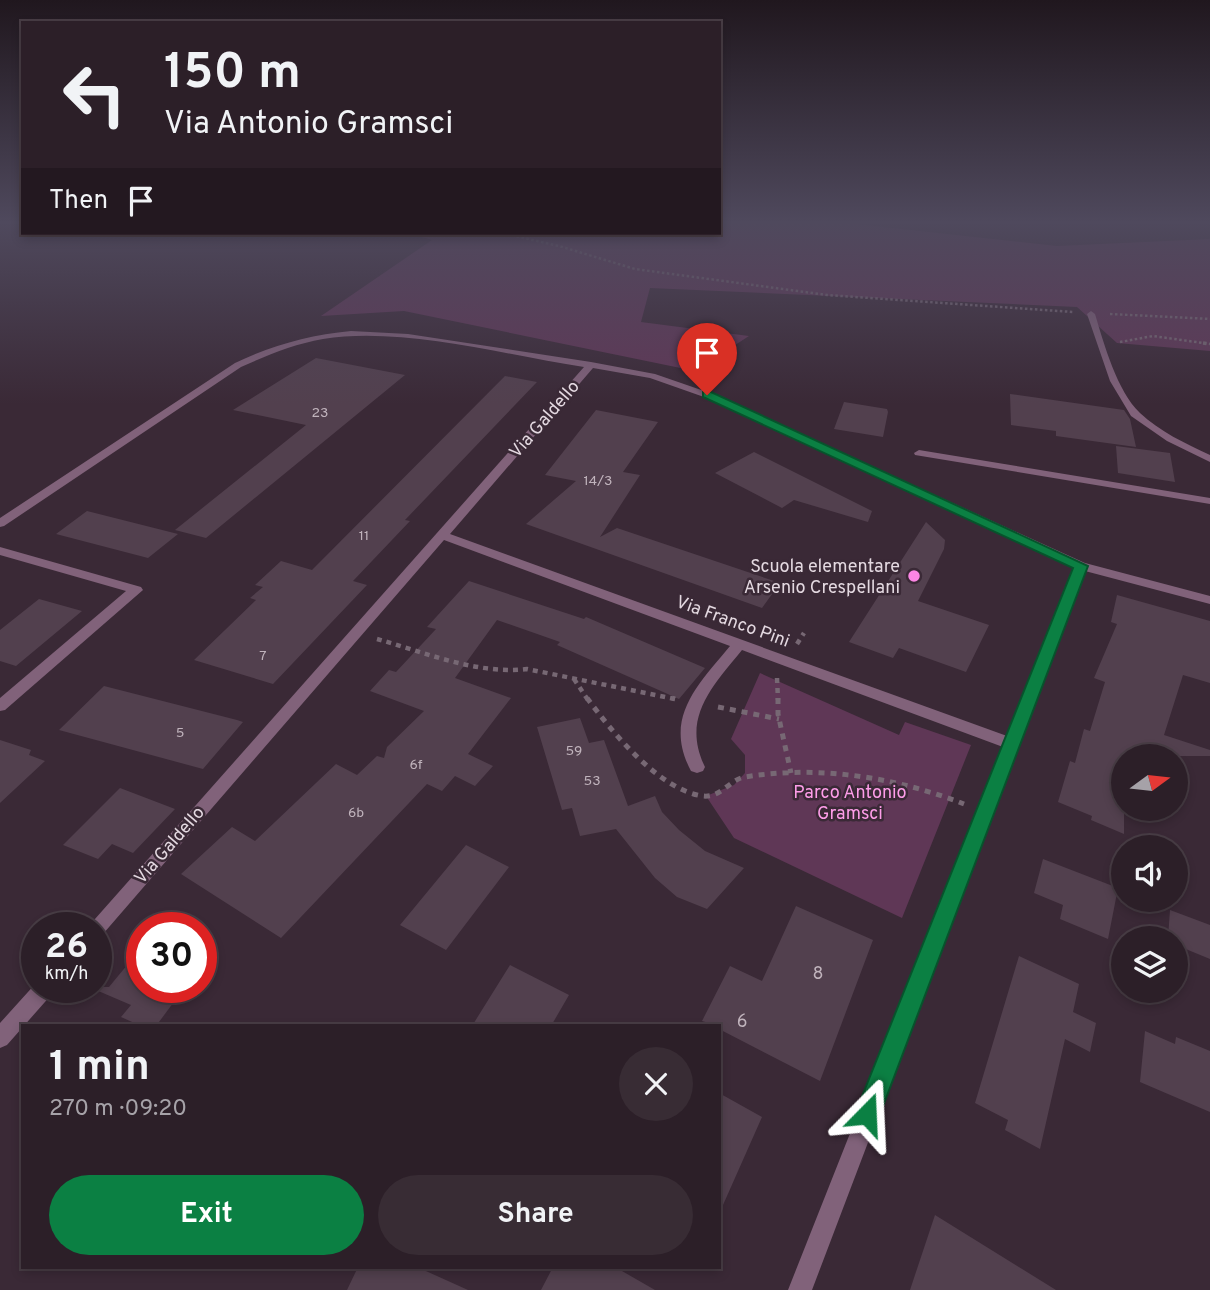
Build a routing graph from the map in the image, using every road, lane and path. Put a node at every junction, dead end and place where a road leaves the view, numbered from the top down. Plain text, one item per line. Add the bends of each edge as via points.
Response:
1 (736, 283) edge
2 (1091, 314) junction
3 (1210, 319) edge
4 (1210, 344) edge
5 (1102, 348) junction
6 (591, 365) junction
7 (919, 453) dead end
8 (1210, 459) edge
9 (1210, 501) edge
10 (0, 523) edge
11 (442, 535) junction
12 (0, 551) edge
13 (1081, 566) junction
14 (1210, 600) edge
15 (804, 633) dead end
16 (355, 634) junction
17 (739, 644) junction
18 (786, 661) junction
19 (574, 679) junction
20 (3, 699) edge
21 (696, 703) junction
22 (779, 719) junction
23 (1010, 743) junction
24 (697, 767) dead end
25 (791, 773) junction
26 (984, 812) junction
27 (110, 912) edge
28 (31, 1003) edge
29 (0, 1038) edge
30 (800, 1290) edge

1 - 2 path via 827,295
2 - 3 path
2 - 5 street
4 - 5 path via 1168,337 1130,338
5 - 8 street via 1117,387 1135,414
6 - 10 street, Via Galdello via 368,332 293,341 238,365
6 - 11 street, Via Galdello
6 - 13 street via 652,376 707,395
7 - 9 street
11 - 16 street, Via Galdello
11 - 17 street, Via Franco Pini
12 - 20 street via 136,590
13 - 14 street
13 - 23 street
15 - 18 path
16 - 19 path via 496,669 517,673 527,669
16 - 27 street, Via Galdello
17 - 18 street, Via Franco Pini
17 - 21 street
18 - 22 path via 776,680
18 - 23 street, Via Franco Pini
19 - 21 path
19 - 25 path via 605,724 687,792 706,796 734,785 741,777
21 - 22 path
21 - 24 street via 685,736 688,755
22 - 25 path
23 - 26 street
25 - 26 path via 870,778
26 - 30 street
28 - 29 street

